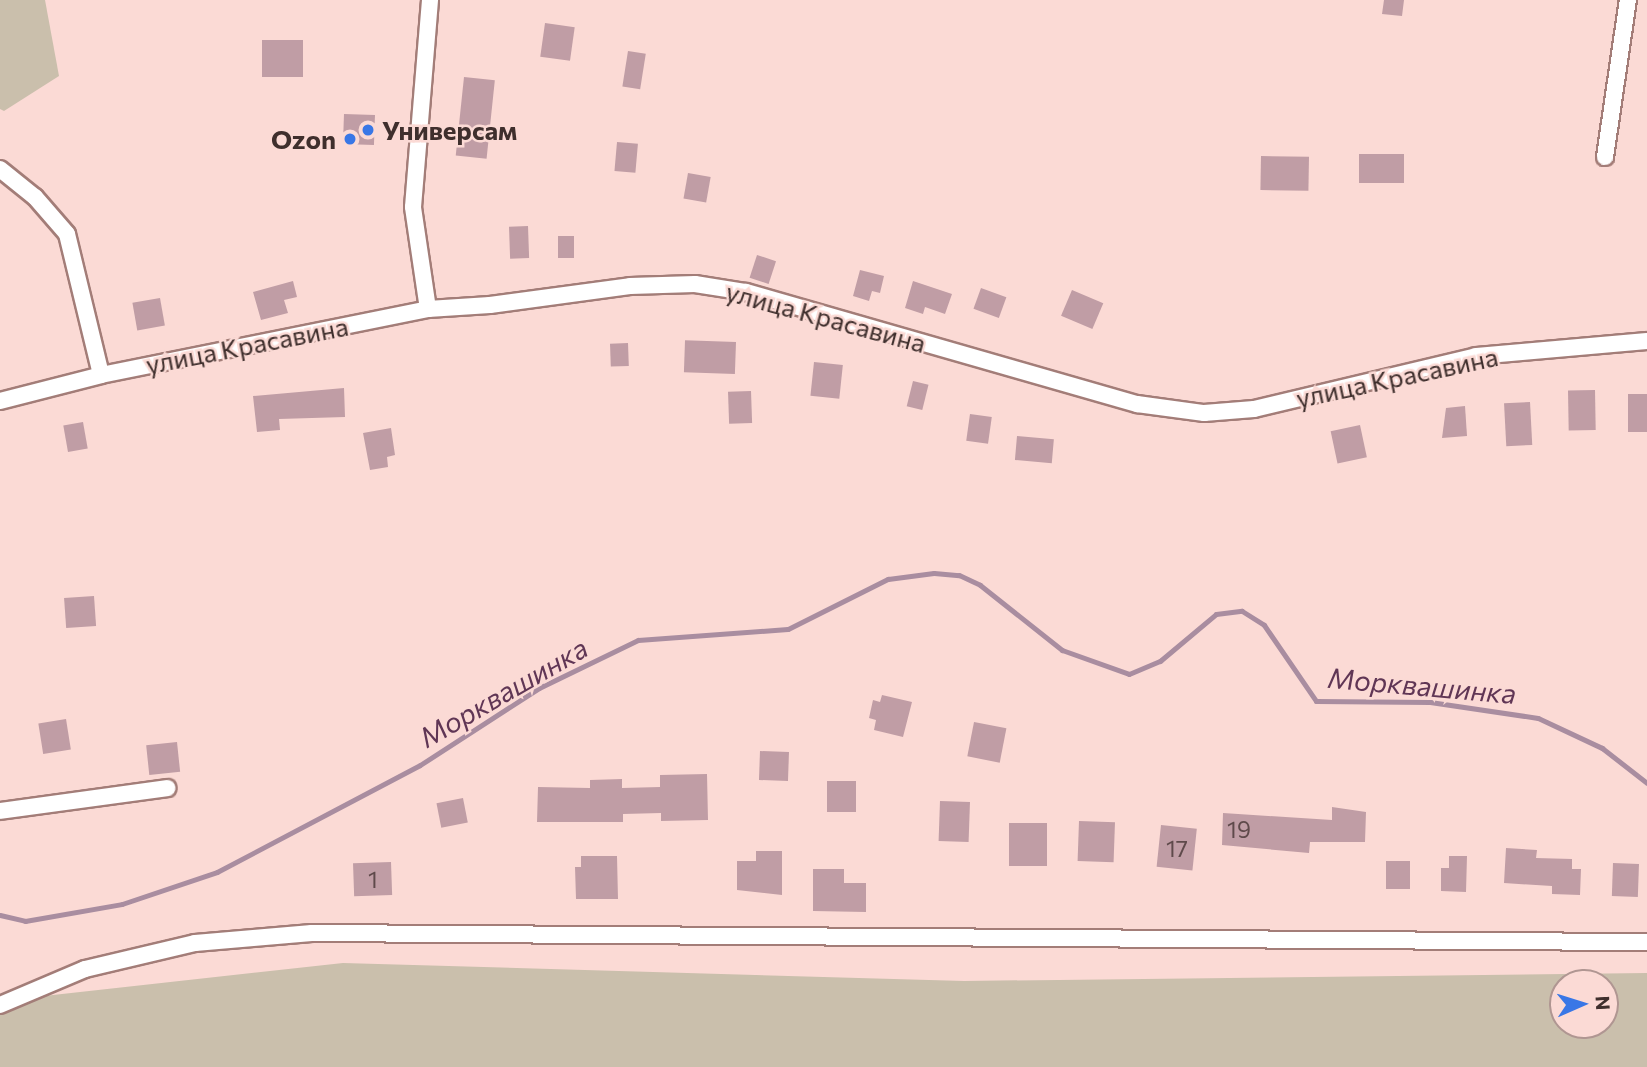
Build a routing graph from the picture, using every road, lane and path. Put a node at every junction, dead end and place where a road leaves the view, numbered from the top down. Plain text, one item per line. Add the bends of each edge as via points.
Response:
1 (430, 0) edge
2 (1628, 0) edge
3 (1605, 157) dead end
4 (0, 169) edge
5 (428, 309) junction
6 (1647, 341) edge
7 (101, 375) junction
8 (0, 401) edge
9 (167, 788) dead end
10 (0, 811) edge
11 (1647, 942) edge
12 (0, 1005) edge

1 - 5 street via 414,207
2 - 3 street
4 - 7 street via 35,197 67,234
5 - 6 street, улица Красавина via 490,306 630,286 695,284 746,292 1137,404 1204,413 1254,409 1476,356
5 - 7 street, улица Красавина
7 - 8 street, улица Красавина
9 - 10 street
11 - 12 street via 312,933 195,943 85,970

